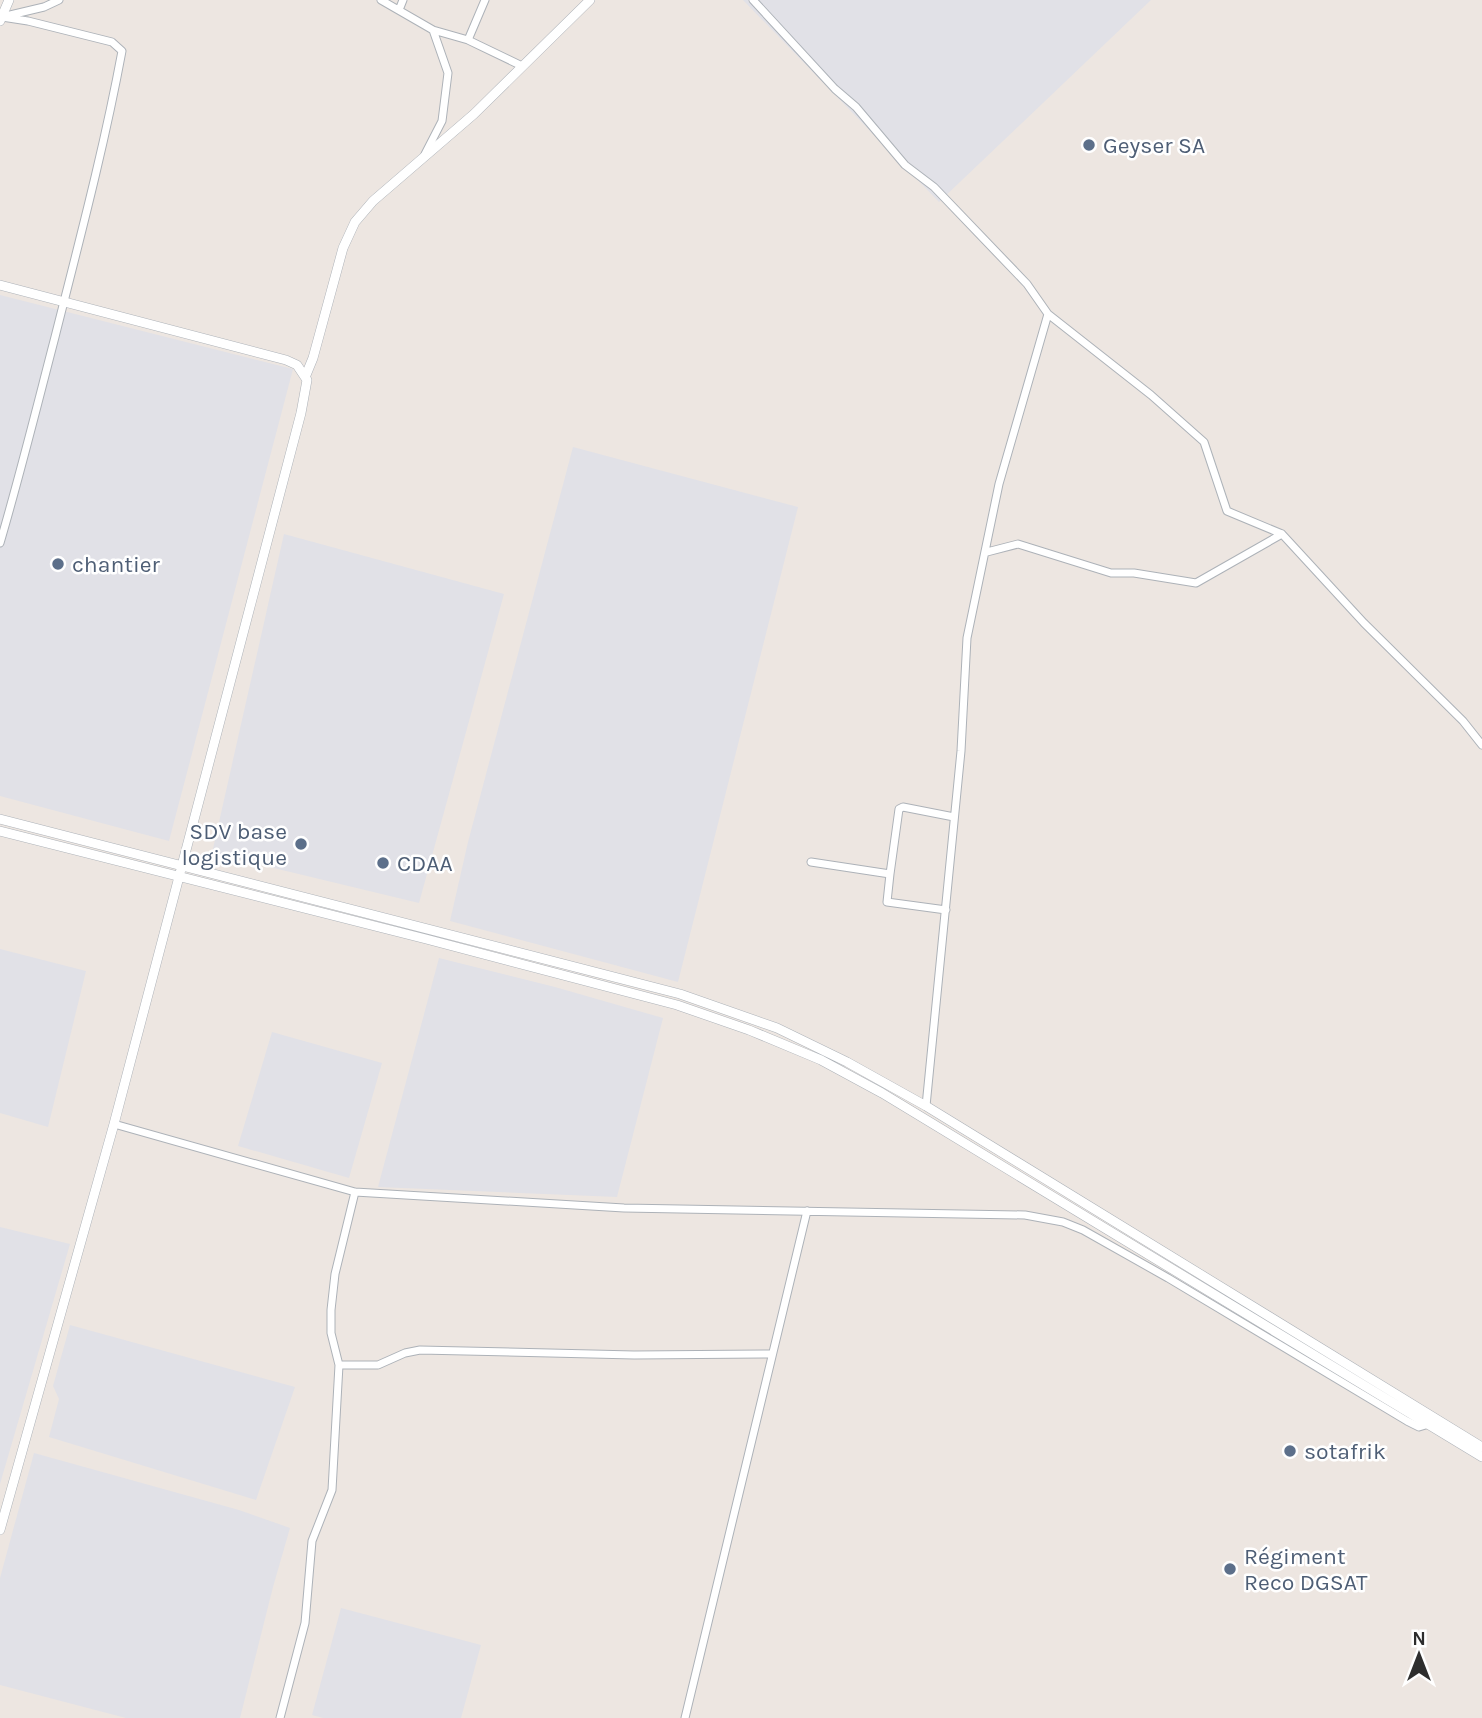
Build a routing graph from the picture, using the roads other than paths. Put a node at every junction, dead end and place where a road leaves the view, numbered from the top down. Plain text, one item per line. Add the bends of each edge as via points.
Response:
1 (9, 0) edge
2 (59, 0) edge
3 (381, 0) edge
4 (403, 0) edge
5 (485, 0) edge
6 (590, 0) edge
7 (753, 0) edge
8 (399, 10) junction
9 (1, 19) edge
10 (433, 30) junction
11 (468, 40) junction
12 (522, 66) junction
13 (424, 155) junction
14 (0, 285) edge
15 (64, 302) junction
16 (1048, 314) junction
17 (306, 375) junction
18 (1282, 534) junction
19 (0, 543) edge
20 (986, 552) junction
21 (1482, 744) edge
22 (954, 817) junction
23 (0, 819) edge
24 (0, 831) edge
25 (811, 862) dead end
26 (183, 866) junction
27 (890, 874) junction
28 (180, 877) junction
29 (946, 910) junction
30 (926, 1106) junction
31 (114, 1124) junction
32 (355, 1192) junction
33 (807, 1210) junction
34 (771, 1354) junction
35 (339, 1365) junction
36 (1431, 1421) junction
37 (1482, 1447) edge
38 (1482, 1457) edge
39 (0, 1530) edge
40 (280, 1718) edge
41 (685, 1718) edge

1 - 9 street
2 - 9 street
3 - 8 street
4 - 8 street
5 - 11 street
6 - 12 street
7 - 16 street via 905,165 934,187 1027,284
8 - 10 street
9 - 15 street via 28,21 112,42 122,51
10 - 11 street
10 - 13 street via 448,73 442,121
11 - 12 street
12 - 13 street
13 - 17 street via 355,222
14 - 15 street
15 - 17 street via 286,360
15 - 19 street
16 - 18 street via 1204,442 1227,511
16 - 20 street via 999,484
17 - 26 street via 302,413
18 - 20 street via 1196,583 1111,573 1018,544
18 - 21 street
20 - 22 street via 967,638
22 - 27 street via 899,809
22 - 29 street
23 - 26 street
24 - 28 street
25 - 27 street
26 - 28 street
26 - 30 street via 680,995 787,1033
27 - 29 street via 887,902
28 - 31 street
28 - 36 street via 665,1002 821,1060
29 - 30 street
30 - 36 street
31 - 32 street
31 - 39 street
32 - 33 street via 624,1208
32 - 35 street via 331,1310
33 - 34 street
33 - 36 street via 1025,1215 1063,1222 1168,1278 1414,1426
34 - 35 street via 420,1350 378,1365
34 - 41 street
35 - 40 street via 332,1490 312,1541 305,1623
36 - 37 street
36 - 38 street

